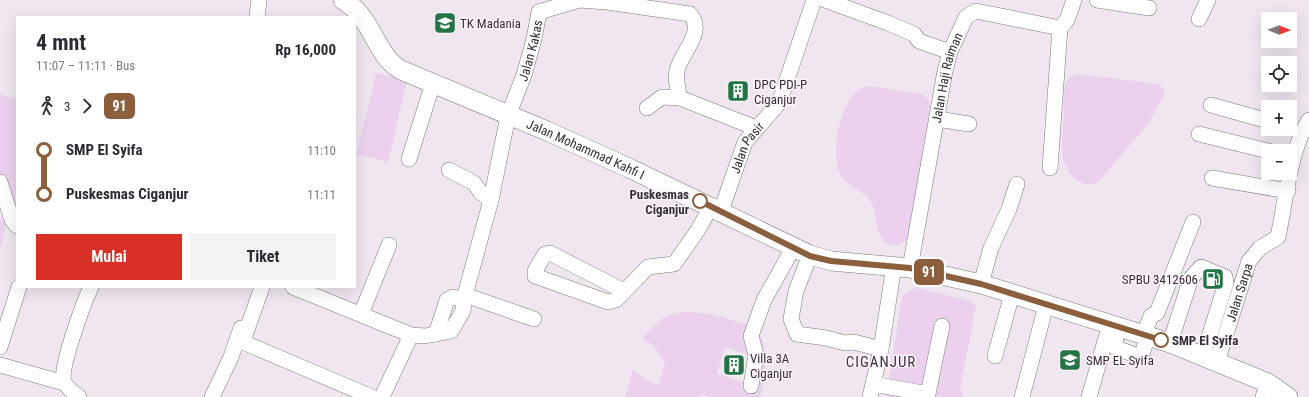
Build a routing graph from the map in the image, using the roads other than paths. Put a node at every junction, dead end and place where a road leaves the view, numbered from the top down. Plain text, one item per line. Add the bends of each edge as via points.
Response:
1 (259, 0) edge
2 (343, 0) edge
3 (814, 0) edge
4 (825, 0) edge
5 (1074, 0) edge
6 (1097, 0) edge
7 (1208, 0) edge
8 (988, 7) edge
9 (1148, 8) dead end
10 (257, 16) edge
11 (1198, 19) dead end
12 (1060, 28) junction
13 (950, 52) junction
14 (433, 83) junction
15 (680, 98) junction
16 (1210, 105) dead end
17 (647, 108) dead end
18 (508, 116) junction
19 (937, 119) junction
20 (1261, 119) edge
21 (969, 124) dead end
22 (1301, 125) edge
23 (756, 128) junction
24 (1199, 134) dead end
25 (1296, 144) edge
26 (1261, 149) edge
27 (409, 159) dead end
28 (1050, 168) dead end
29 (449, 170) dead end
30 (1212, 178) dead end
31 (1289, 180) edge
32 (0, 182) edge
33 (1017, 184) dead end
34 (1288, 191) junction
35 (491, 200) junction
36 (716, 209) junction
37 (1193, 222) dead end
38 (16, 225) edge
39 (389, 245) dead end
40 (802, 252) junction
41 (902, 267) junction
42 (981, 284) junction
43 (18, 288) edge
44 (90, 288) edge
45 (255, 288) edge
46 (262, 288) edge
47 (295, 288) edge
48 (624, 291) junction
49 (1012, 294) junction
50 (461, 297) junction
51 (1046, 305) junction
52 (360, 314) junction
53 (534, 319) dead end
54 (1112, 325) junction
55 (942, 326) dead end
56 (411, 335) junction
57 (1154, 338) junction
58 (0, 347) edge
59 (881, 349) junction
60 (995, 356) dead end
61 (1210, 359) junction
62 (0, 365) edge
63 (751, 386) dead end
64 (65, 389) edge
65 (872, 390) edge
66 (1265, 390) edge
67 (80, 397) edge
68 (212, 397) edge
69 (372, 397) edge
70 (382, 397) edge
71 (1022, 397) edge
72 (1089, 397) edge
73 (1288, 397) edge

1 - 10 street
2 - 14 main road, Jalan Mohammad Kahfi I via 354,6 363,17 394,67
3 - 23 street, Jalan Pasir via 779,103
4 - 13 street via 888,22 914,34 919,42
5 - 12 street via 1067,20
6 - 9 street
7 - 11 street
8 - 12 street, Jalan Haji Raiman
8 - 13 street, Jalan Haji Raiman via 966,17
12 - 28 street
13 - 19 street, Jalan Haji Raiman
14 - 18 main road, Jalan Mohammad Kahfi I
14 - 27 street
15 - 17 street via 662,97
15 - 18 street, Jalan Kakas via 676,82 678,66 697,28 690,14 579,0 539,12 524,75
15 - 23 street
16 - 20 street
18 - 35 street, Jalan Kakas
18 - 36 main road, Jalan Mohammad Kahfi I via 547,131
19 - 21 street
19 - 41 street, Jalan Haji Raiman
22 - 25 street, Jalan Sarpa
23 - 36 street, Jalan Pasir via 745,142
24 - 26 street
29 - 35 street via 474,183 481,193
30 - 34 street
31 - 34 street, Jalan Sarpa
32 - 38 street via 12,220
33 - 42 street via 991,248
34 - 61 street, Jalan Sarpa via 1278,237 1260,248 1249,261
35 - 50 street, Jalan Kakas
36 - 40 main road, Jalan Mohammad Kahfi I
36 - 48 street, Jalan Pasir via 674,264 648,267
37 - 57 street via 1156,313 1151,316
39 - 52 street
40 - 41 main road, Jalan Mohammad Kahfi I via 831,261
40 - 59 street via 791,318 797,334 845,343 854,342
40 - 63 street via 764,300 751,336 756,355
41 - 42 main road, Jalan Mohammad Kahfi I
41 - 59 street, Jalan Haji Raiman
42 - 49 main road, Jalan Mohammad Kahfi I
43 - 58 street
44 - 64 street via 63,375
45 - 68 street via 238,340
46 - 69 street via 244,338 245,343
47 - 52 street, Jalan Kakas
48 - 48 street via 550,253 545,254 535,271 535,276 608,302 616,300
49 - 51 main road, Jalan Mohammad Kahfi I
49 - 60 street
50 - 53 street
50 - 56 street, Jalan Kakas via 463,312 451,331 425,336
51 - 54 main road, Jalan Mohammad Kahfi I
51 - 71 street
52 - 56 street, Jalan Kakas
54 - 57 main road, Jalan Mohammad Kahfi I
54 - 72 street
55 - 65 street via 928,394
56 - 70 street
57 - 61 main road, Jalan Mohammad Kahfi I
57 - 61 street via 1191,278 1201,267 1225,277 1226,283
59 - 65 street, Jalan Haji Raiman
61 - 66 main road, Jalan Mohammad Kahfi I
62 - 64 street
64 - 67 street
66 - 73 main road, Jalan Mohammad Kahfi I

